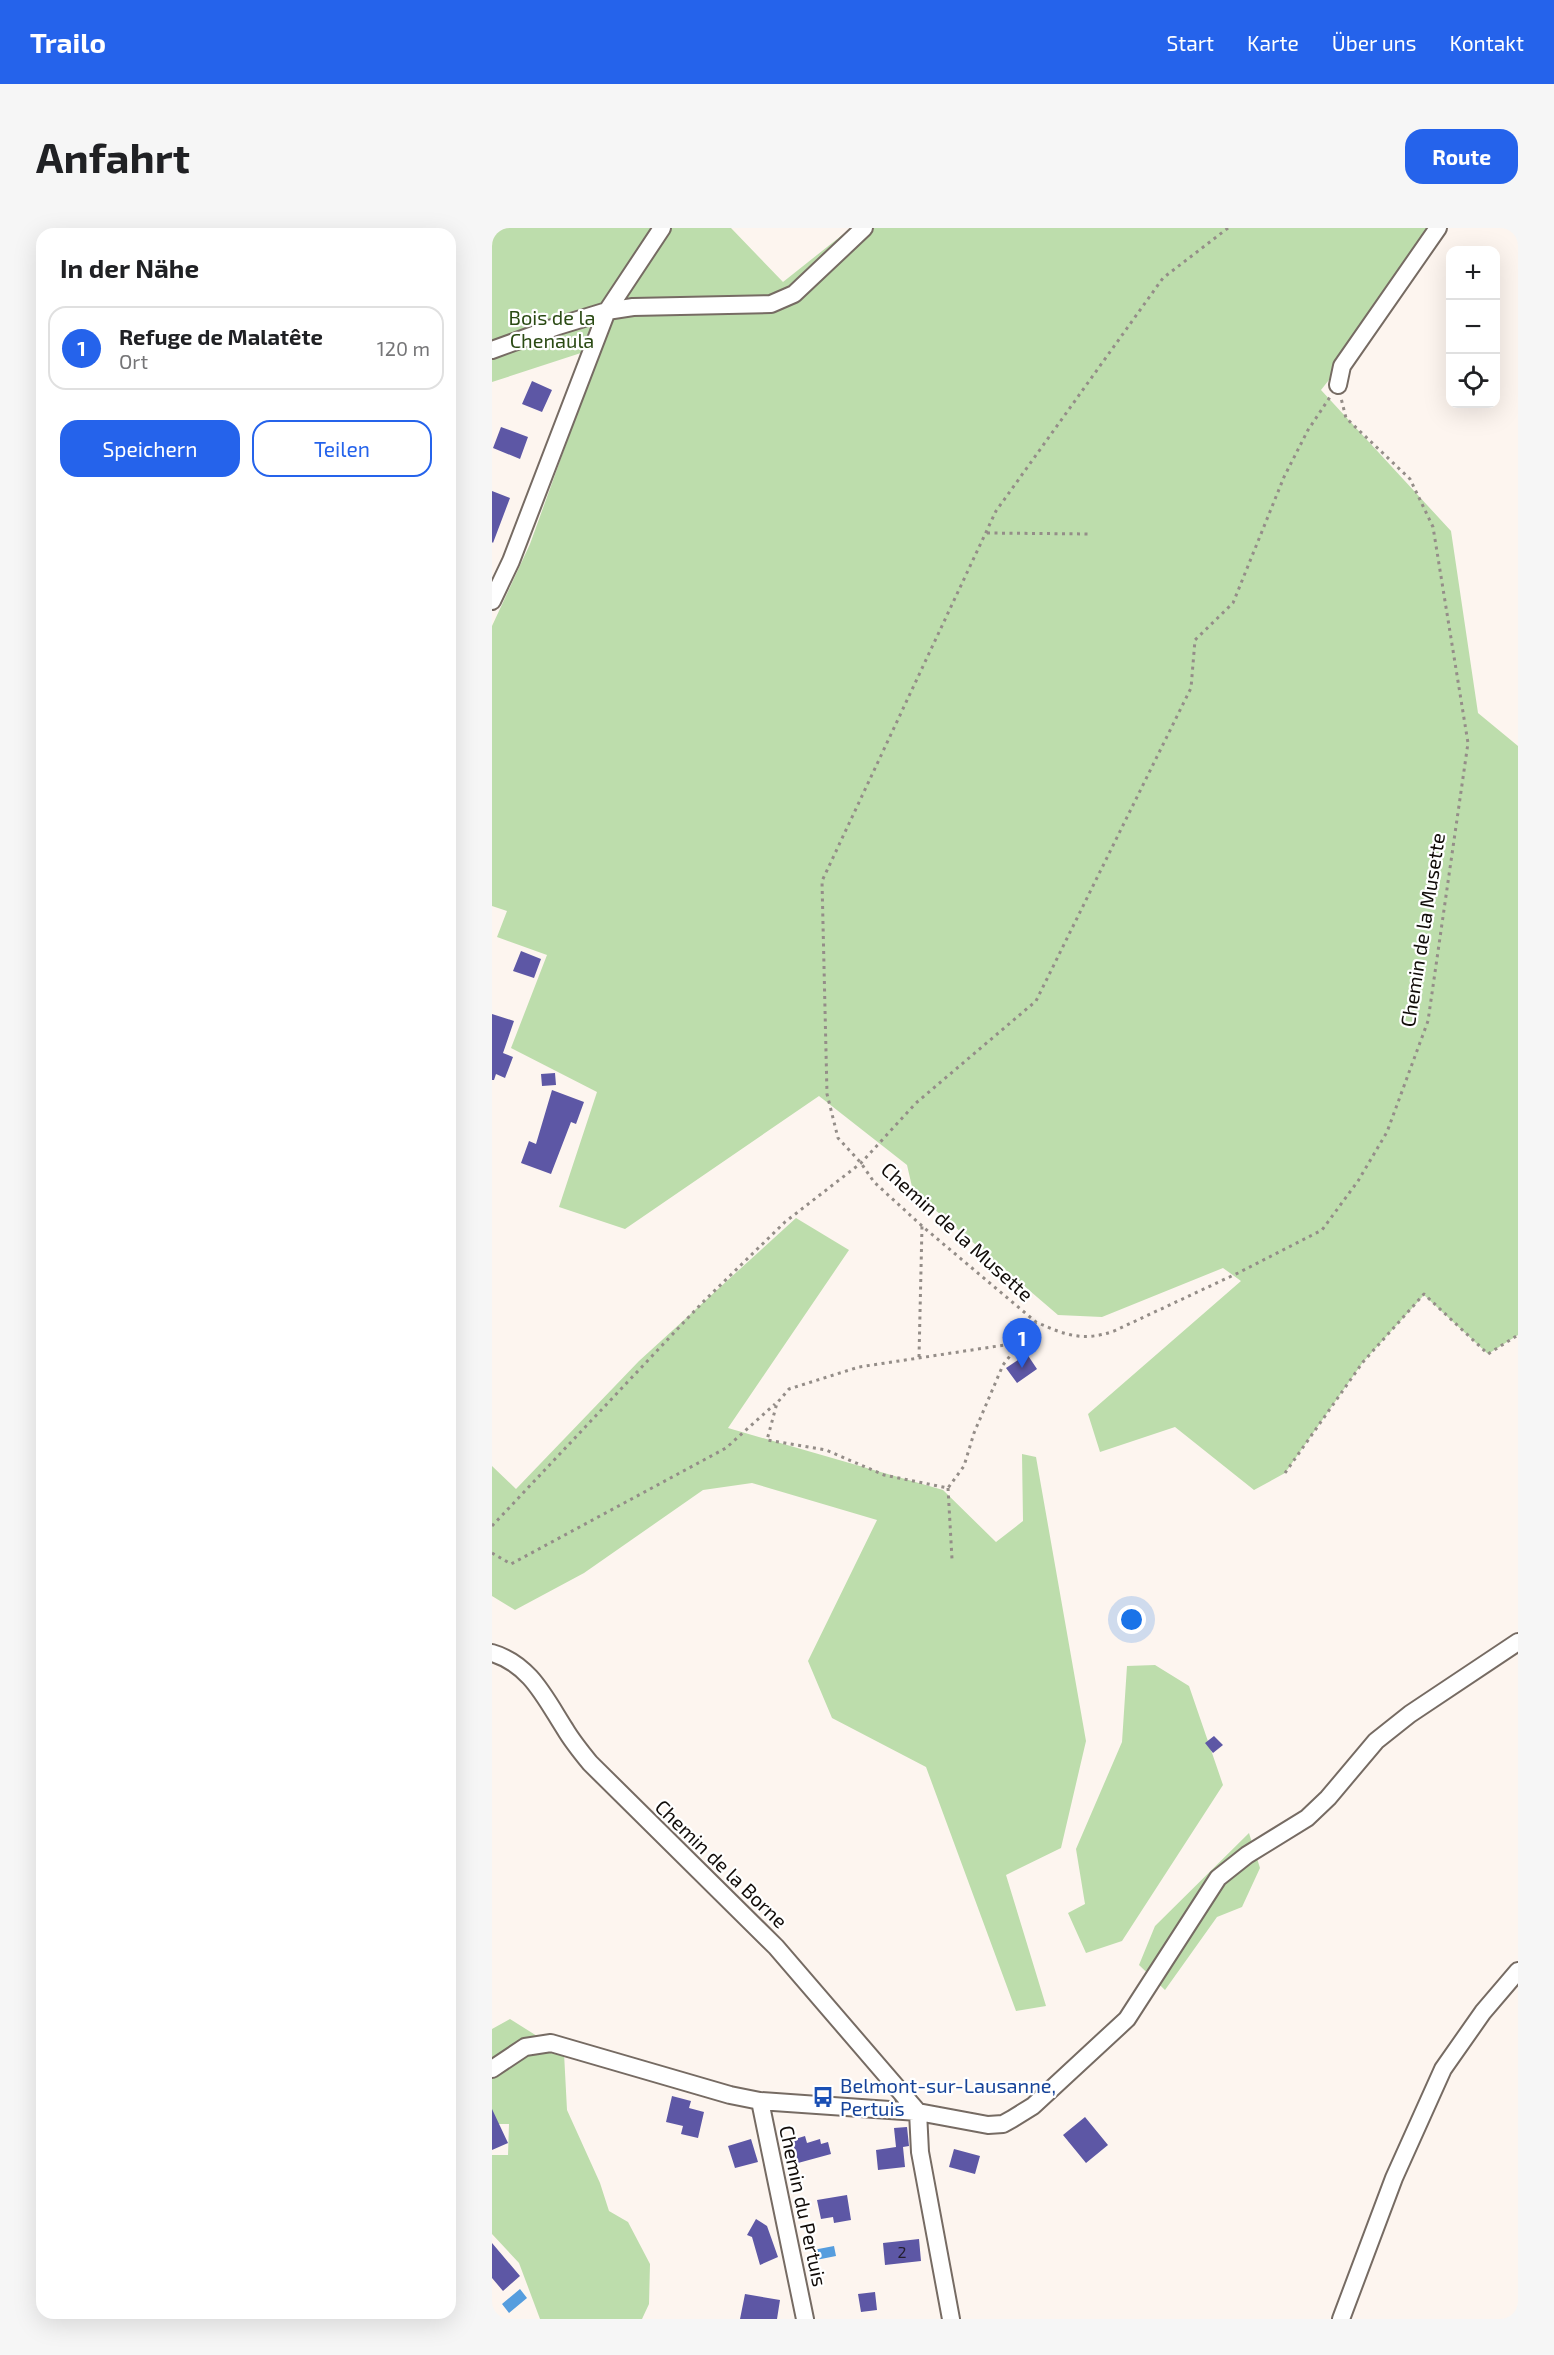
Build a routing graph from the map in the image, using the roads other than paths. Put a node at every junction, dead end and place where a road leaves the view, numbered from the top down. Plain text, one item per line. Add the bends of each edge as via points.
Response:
1 (662, 228) edge
2 (864, 228) edge
3 (1438, 228) edge
4 (607, 311) junction
5 (492, 350) edge
6 (1338, 385) road end
7 (492, 601) edge
8 (1518, 1642) edge
9 (492, 1653) edge
10 (1518, 1971) edge
11 (492, 2069) edge
12 (760, 2101) junction
13 (918, 2112) junction
14 (805, 2319) edge
15 (951, 2319) edge
16 (1341, 2319) edge

1 - 4 street
2 - 4 street via 794,294 771,304
3 - 6 street via 1342,366
4 - 5 street
4 - 7 street
8 - 13 street via 1410,1714 1376,1742 1306,1818 1218,1878 1127,2019 1033,2106 1003,2124 988,2125
9 - 13 street, Chemin de la Borne via 512,1661 535,1682 590,1763 776,1947
10 - 16 street via 1443,2069 1394,2178
11 - 12 street via 525,2047 551,2043
12 - 13 street
12 - 14 street, Chemin du Pertuis
13 - 15 street via 920,2151

